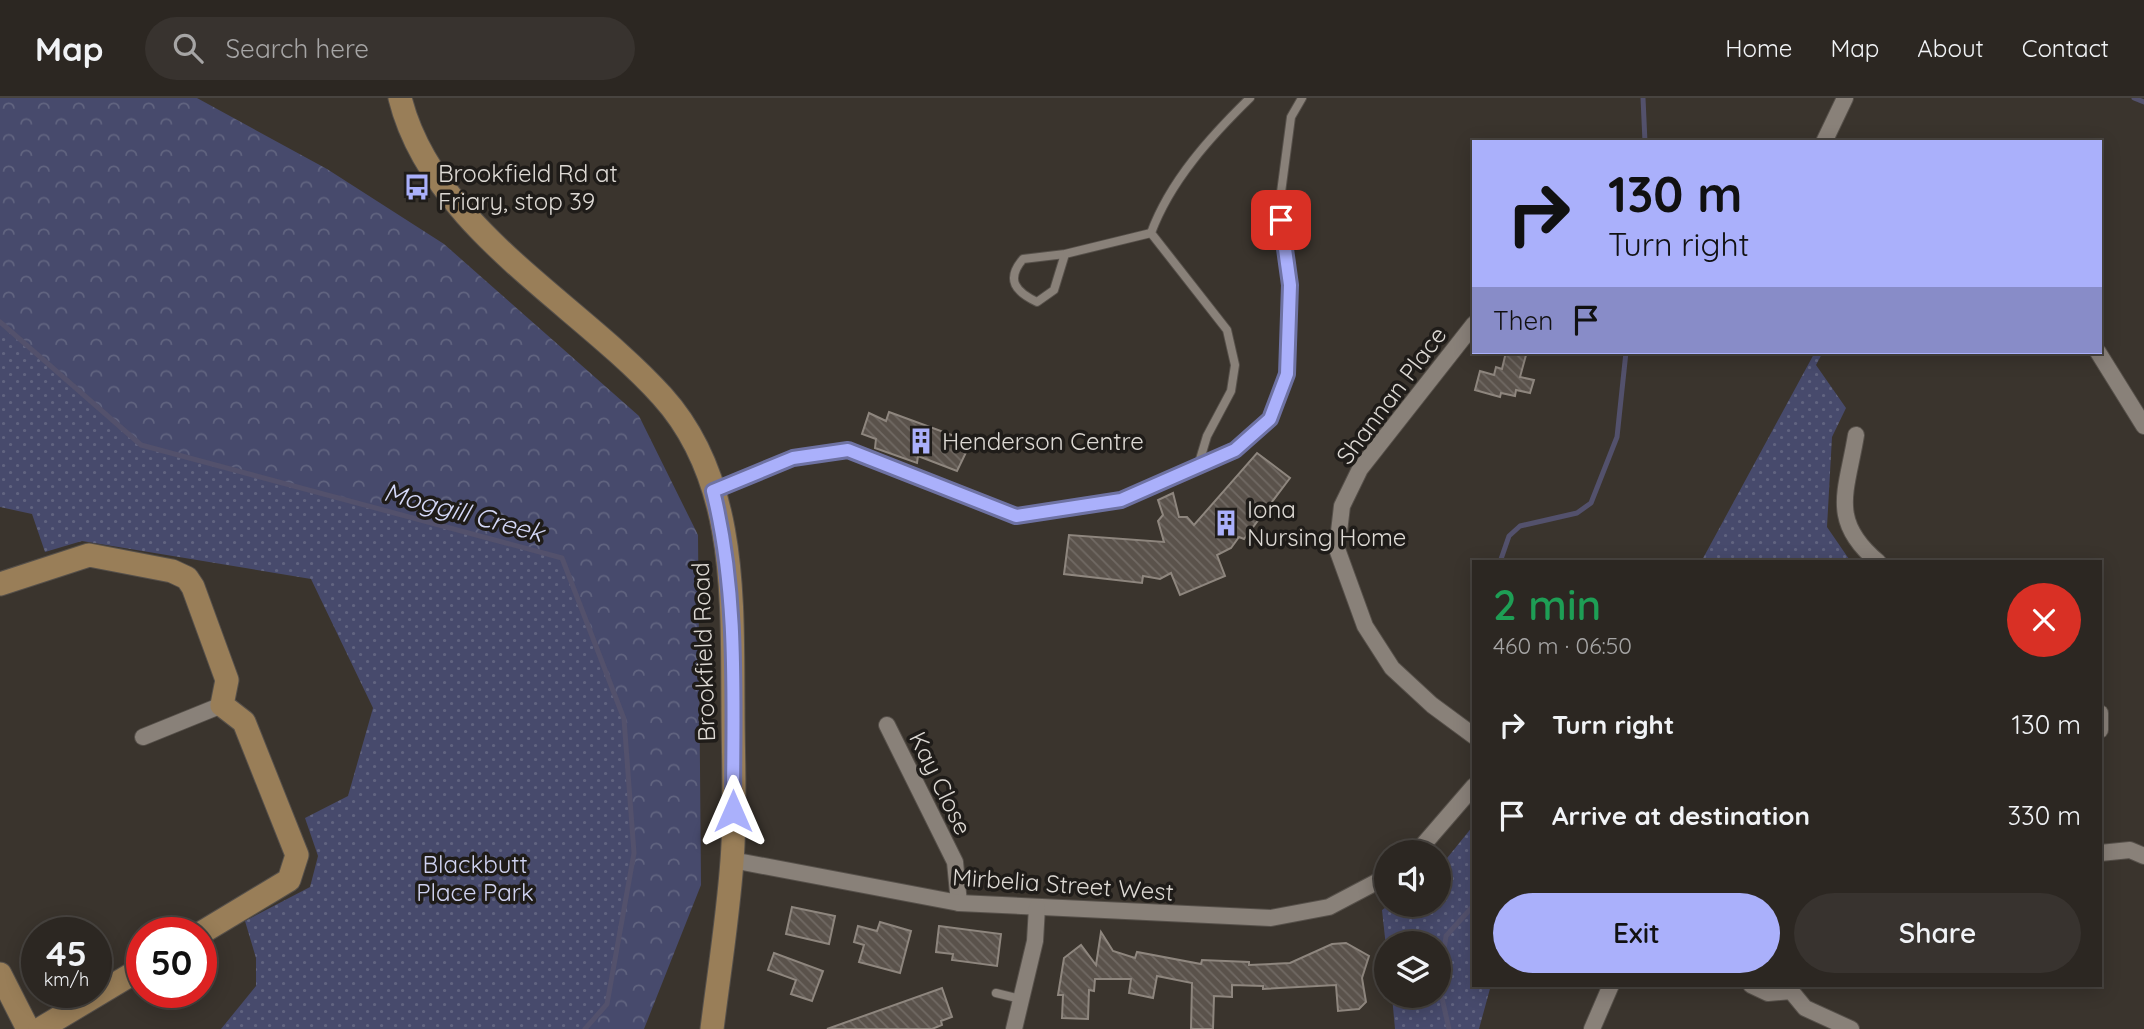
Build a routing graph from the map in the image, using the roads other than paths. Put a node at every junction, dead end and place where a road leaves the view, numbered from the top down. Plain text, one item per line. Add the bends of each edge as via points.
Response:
1 (400, 98) edge
2 (1250, 98) edge
3 (1302, 98) edge
4 (1845, 98) edge
5 (1826, 140) edge
6 (1152, 233) junction
7 (1065, 254) junction
8 (1472, 327) edge
9 (2099, 354) edge
10 (2144, 426) edge
11 (1856, 435) dead end
12 (1198, 466) junction
13 (713, 491) junction
14 (1876, 560) edge
15 (0, 584) edge
16 (222, 705) junction
17 (887, 725) dead end
18 (1472, 735) edge
19 (143, 737) dead end
20 (1472, 788) edge
21 (1427, 840) edge
22 (2102, 853) edge
23 (2144, 856) edge
24 (732, 860) junction
25 (1374, 883) edge
26 (959, 903) junction
27 (1037, 907) junction
28 (217, 923) edge
29 (0, 974) edge
30 (126, 978) edge
31 (1610, 987) edge
32 (1755, 987) edge
33 (1792, 988) edge
34 (996, 993) dead end
35 (1021, 999) junction
36 (28, 1029) edge
37 (40, 1029) edge
38 (712, 1029) edge
39 (1014, 1029) edge
40 (1592, 1029) edge
41 (1850, 1029) edge

1 - 13 main road, Brookfield Road via 428,162 456,204 663,397 695,440
2 - 6 lane via 1212,135
3 - 12 lane via 1291,117 1280,200 1290,285 1287,374 1270,419 1235,450
4 - 5 street
6 - 7 lane
6 - 12 lane via 1227,330 1235,365 1231,391 1207,436
7 - 7 lane via 1054,290 1037,302 1018,293 1014,269 1023,259
8 - 18 street, Shannan Place via 1360,469 1342,506 1337,549 1365,626 1392,668
9 - 10 street
11 - 14 street via 1845,516 1849,532
12 - 13 lane via 1121,500 1016,516 848,450 793,458
13 - 24 main road, Brookfield Road via 726,541 732,602
15 - 16 main road via 89,555 187,578 227,680
16 - 19 street
16 - 28 main road via 244,722 297,855 289,880
17 - 26 street, Kay Close via 955,862
20 - 21 street
22 - 23 street via 2130,850
24 - 26 street, Mirbelia Street West
24 - 38 main road, Brookfield Road
25 - 27 street, Mirbelia Street West via 1329,907 1271,918
26 - 27 street, Mirbelia Street West
27 - 35 street via 1035,941
29 - 36 main road
30 - 37 main road
31 - 40 street
32 - 33 street via 1768,993
33 - 41 street via 1805,1008
34 - 35 lane
35 - 39 street

